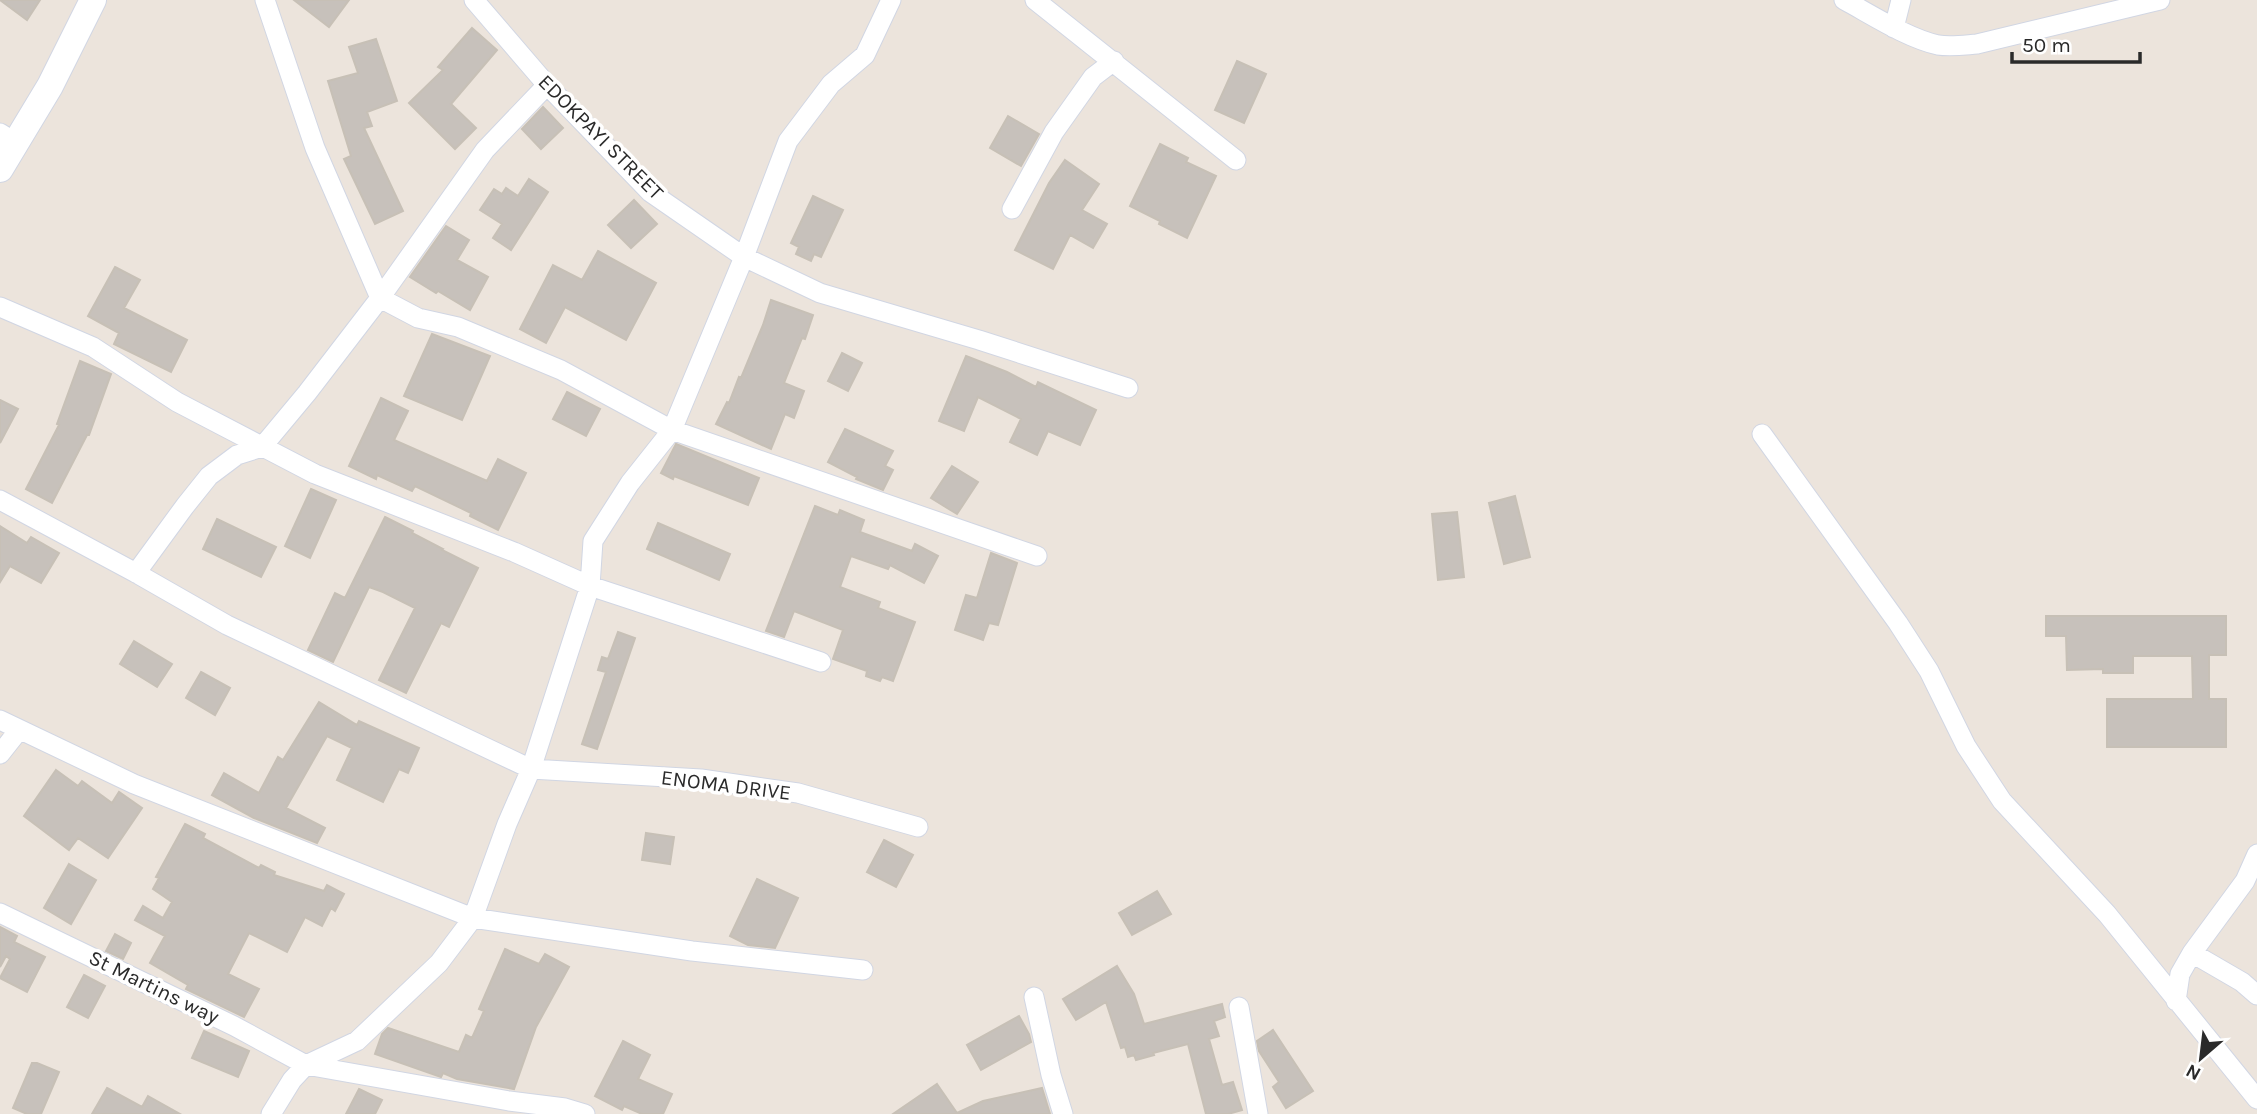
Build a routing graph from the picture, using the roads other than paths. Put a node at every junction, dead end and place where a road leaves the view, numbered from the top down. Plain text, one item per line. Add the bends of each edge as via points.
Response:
1 (93, 0) edge
2 (265, 0) edge
3 (474, 0) edge
4 (891, 0) edge
5 (1035, 0) edge
6 (1844, 0) edge
7 (1901, 0) edge
8 (2160, 0) edge
9 (1894, 28) junction
10 (1114, 61) junction
11 (547, 85) junction
12 (8, 138) edge
13 (1236, 160) dead end
14 (0, 169) edge
15 (1012, 209) dead end
16 (744, 257) junction
17 (380, 298) junction
18 (0, 307) edge
19 (1128, 388) dead end
20 (672, 430) junction
21 (1762, 434) dead end
22 (262, 447) junction
23 (0, 500) edge
24 (1037, 556) dead end
25 (136, 573) junction
26 (590, 586) junction
27 (821, 662) dead end
28 (0, 720) edge
29 (19, 730) junction
30 (0, 754) edge
31 (530, 769) junction
32 (918, 827) dead end
33 (2257, 854) edge
34 (0, 913) edge
35 (473, 918) junction
36 (2192, 953) junction
37 (863, 971) dead end
38 (2257, 995) edge
39 (1034, 997) dead end
40 (2176, 1001) junction
41 (1239, 1007) dead end
42 (306, 1065) junction
43 (2257, 1099) edge
44 (506, 1108) edge
45 (271, 1114) edge
46 (585, 1114) edge
47 (1063, 1114) edge
48 (1258, 1114) edge

1 - 12 street via 50,86
2 - 17 street via 315,148
3 - 11 street, EDOKPAYI STREET
4 - 16 street via 865,55 831,84 788,141
5 - 10 street
6 - 9 street
7 - 9 street
8 - 9 street via 1977,44 1938,45
10 - 13 street
10 - 15 street via 1093,77 1054,132
11 - 16 street, EDOKPAYI STREET via 650,192
11 - 17 street via 485,150
12 - 14 street
16 - 19 street, EDOKPAYI STREET via 820,293
16 - 20 street
17 - 20 street via 418,318 458,327 561,370
17 - 22 street
18 - 22 street via 93,346 177,402
20 - 24 street
20 - 26 street via 593,541
21 - 40 street via 1898,623 2002,801 2107,914
22 - 25 street via 237,455 209,476
22 - 26 street via 315,474
23 - 25 street
25 - 31 street via 228,625
26 - 27 street
26 - 31 street
28 - 29 street
29 - 30 street
29 - 35 street via 134,784
31 - 32 street, ENOMA DRIVE via 701,779 798,793
31 - 35 street
33 - 36 street via 2245,881
34 - 42 street, St Martins way
35 - 37 street
35 - 42 street via 439,963 357,1041
36 - 38 street
36 - 40 street via 2180,974
39 - 47 street
40 - 43 street
41 - 48 street
42 - 44 street, St Martins way
42 - 45 street
44 - 46 street, St Martins way via 565,1108

